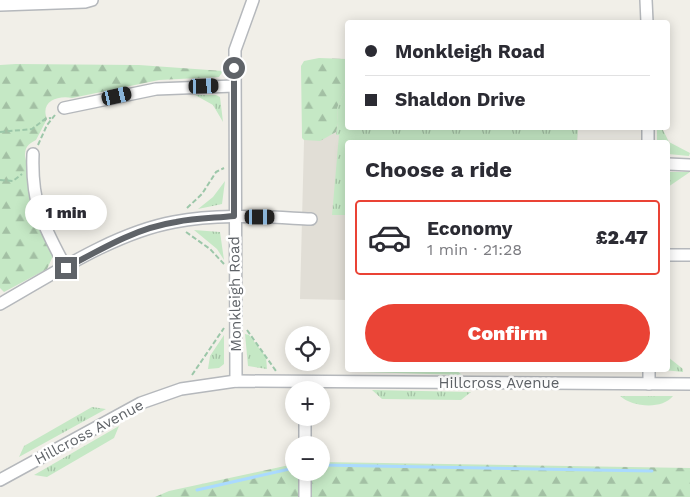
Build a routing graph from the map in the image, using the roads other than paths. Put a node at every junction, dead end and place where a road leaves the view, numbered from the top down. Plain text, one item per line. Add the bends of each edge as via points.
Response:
1 (92, 0) edge
2 (253, 0) edge
3 (646, 0) edge
4 (0, 5) edge
5 (646, 20) edge
6 (234, 86) junction
7 (64, 108) road end
8 (33, 158) road end
9 (670, 164) edge
10 (690, 165) edge
11 (234, 216) junction
12 (310, 219) dead end
13 (670, 255) edge
14 (690, 255) edge
15 (66, 268) junction
16 (0, 304) edge
17 (649, 372) edge
18 (236, 381) junction
19 (649, 384) junction
20 (690, 384) edge
21 (285, 385) edge
22 (330, 386) edge
23 (0, 480) edge
24 (305, 481) edge
25 (305, 497) edge

1 - 4 street
2 - 6 street, Monkleigh Road via 235,50
3 - 5 street
6 - 7 street via 156,89
6 - 11 street, Monkleigh Road
8 - 15 street via 34,195 39,215
9 - 10 street
11 - 12 street
11 - 15 street via 168,223 120,239
11 - 18 street, Monkleigh Road
13 - 14 street
15 - 16 street
17 - 19 street
18 - 21 street, Hillcross Avenue
18 - 23 street, Hillcross Avenue via 182,388 141,403
19 - 20 street, Hillcross Avenue
19 - 22 street, Hillcross Avenue
24 - 25 street

